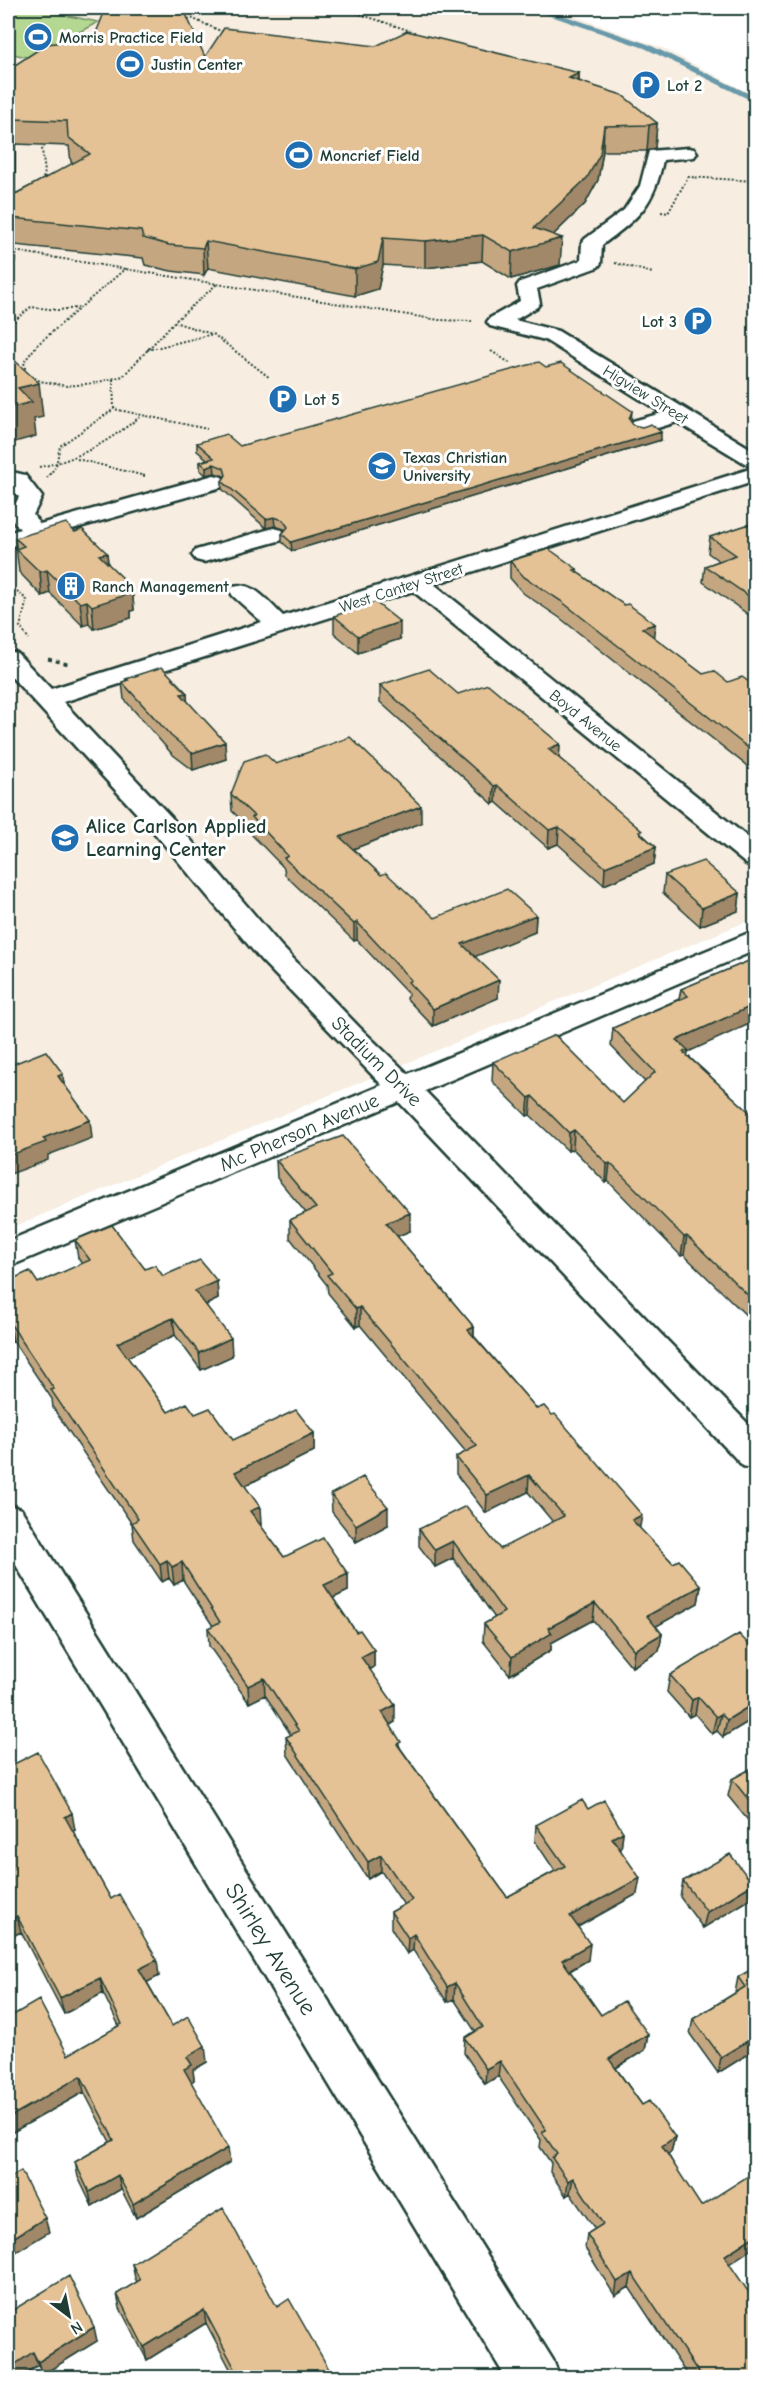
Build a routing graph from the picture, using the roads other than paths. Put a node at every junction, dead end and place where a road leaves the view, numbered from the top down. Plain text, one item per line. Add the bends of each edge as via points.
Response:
1 (688, 153) dead end
2 (679, 415) junction
3 (641, 426) edge
4 (756, 462) edge
5 (756, 474) edge
6 (8, 478) edge
7 (214, 482) dead end
8 (35, 532) junction
9 (274, 535) dead end
10 (8, 540) edge
11 (204, 555) dead end
12 (417, 582) junction
13 (242, 591) dead end
14 (279, 625) junction
15 (19, 650) edge
16 (45, 699) junction
17 (755, 856) edge
18 (756, 939) edge
19 (404, 1088) junction
20 (8, 1255) edge
21 (756, 1456) edge
22 (8, 1520) edge
23 (536, 2378) edge

1 - 2 street, Higview Street via 655,154 649,186 631,214 592,243 591,263 527,286 530,303 497,322 551,335
2 - 3 street
2 - 4 street, Higview Street
5 - 12 street, West Cantey Street
6 - 8 street via 17,480 31,497 21,516
7 - 8 street
8 - 10 street
9 - 11 street
12 - 14 street, West Cantey Street
12 - 17 street, Boyd Avenue
13 - 14 street
14 - 16 street, West Cantey Street
15 - 16 street, Stadium Drive
16 - 19 street, Stadium Drive via 162,824 272,953
18 - 19 street, Mc Pherson Avenue
19 - 20 street, Mc Pherson Avenue
19 - 21 street, Stadium Drive
22 - 23 street, Shirley Avenue

